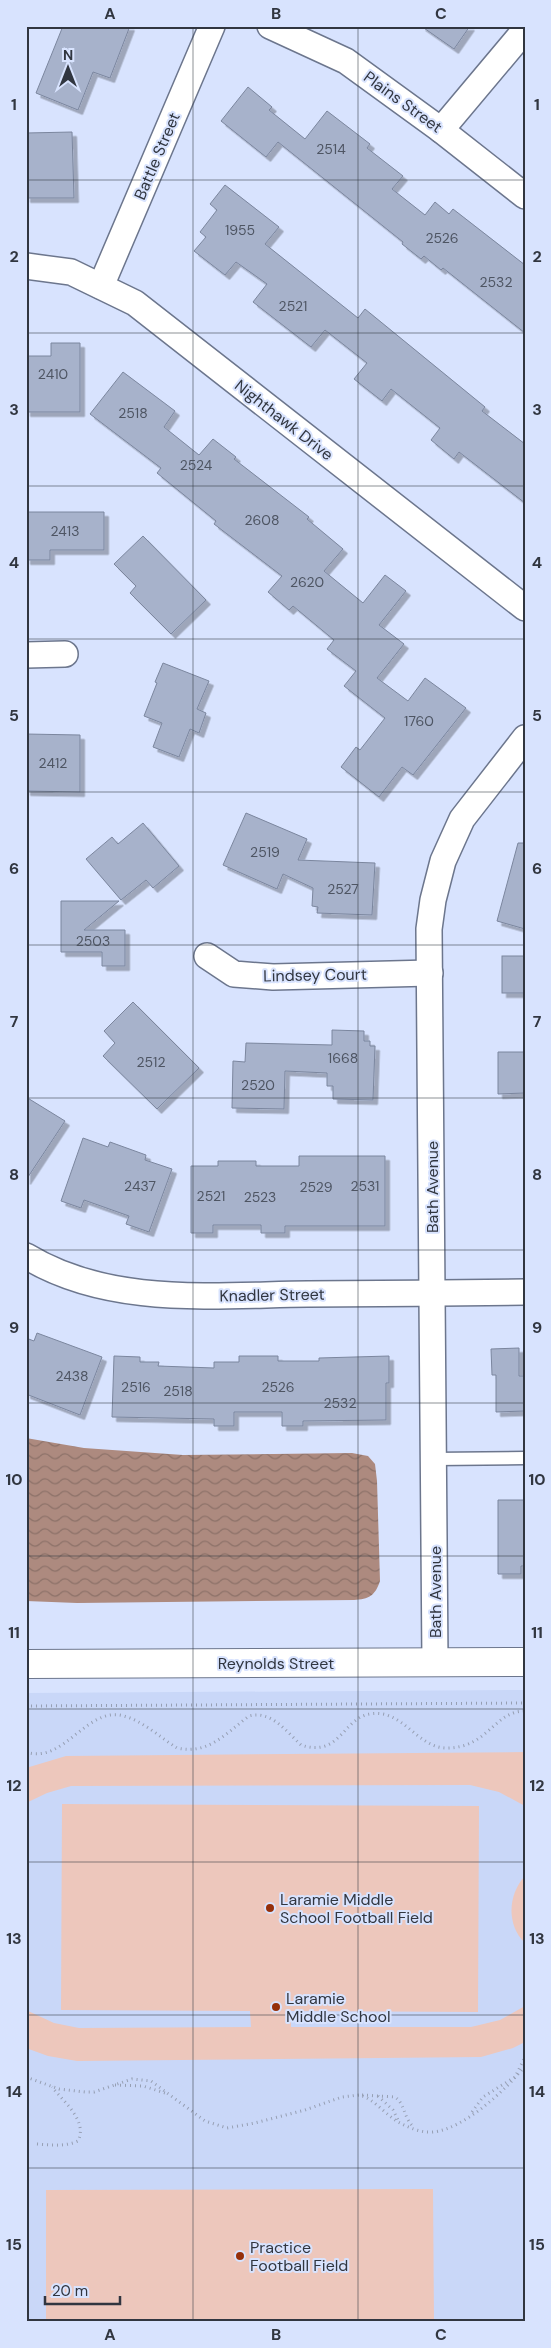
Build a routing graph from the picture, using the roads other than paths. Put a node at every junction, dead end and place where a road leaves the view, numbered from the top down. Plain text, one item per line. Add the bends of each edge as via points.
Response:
1 (212, 26) edge
2 (270, 26) edge
3 (525, 30) edge
4 (441, 130) junction
5 (525, 196) edge
6 (26, 266) edge
7 (101, 286) junction
8 (525, 608) edge
9 (65, 654) dead end
10 (26, 655) edge
11 (525, 738) edge
12 (206, 956) dead end
13 (430, 974) junction
14 (26, 1256) edge
15 (525, 1292) edge
16 (432, 1293) junction
17 (525, 1458) edge
18 (434, 1459) junction
19 (436, 1662) junction
20 (525, 1662) edge
21 (26, 1664) edge

1 - 7 street, Battle Street
2 - 4 street, Plains Street via 346,61
3 - 4 street
4 - 5 street, Plains Street
6 - 7 street, Nighthawk Drive via 70,272
7 - 8 street, Nighthawk Drive via 135,303
9 - 10 street
11 - 13 street, Bath Avenue via 462,818 443,861 429,929
12 - 13 street, Lindsey Court via 234,974 273,977
13 - 16 street, Bath Avenue
14 - 16 street, Knadler Street via 41,1265 101,1287 167,1296
15 - 16 street, Knadler Street
16 - 18 street, Bath Avenue
17 - 18 lane
18 - 19 street, Bath Avenue
19 - 20 main road, Reynolds Street
19 - 21 main road, Reynolds Street

